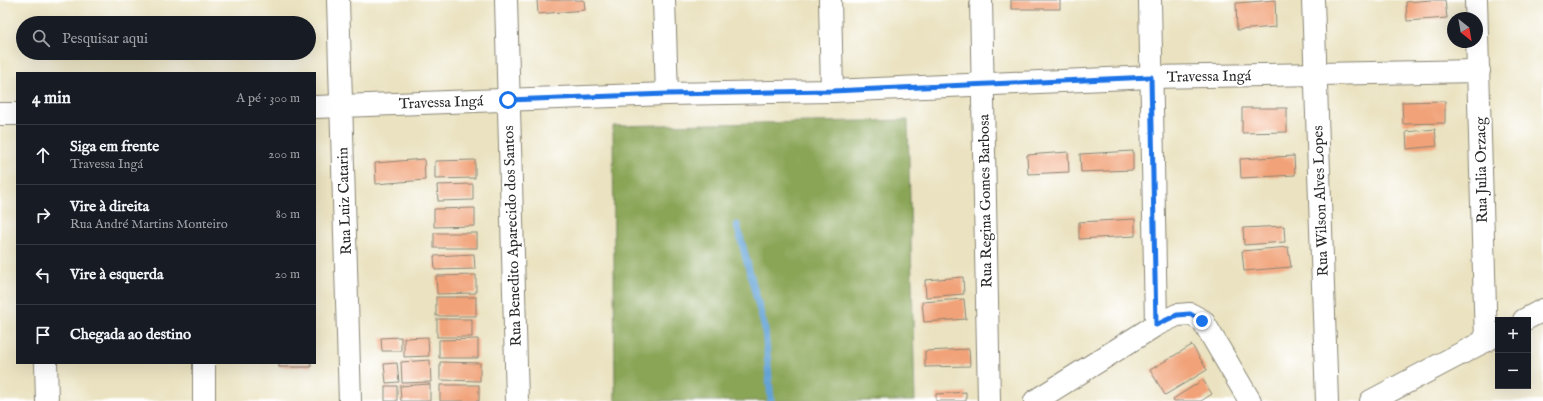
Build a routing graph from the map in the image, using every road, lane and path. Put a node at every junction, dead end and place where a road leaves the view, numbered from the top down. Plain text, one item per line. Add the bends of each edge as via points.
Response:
1 (338, 0) edge
2 (506, 0) edge
3 (664, 0) edge
4 (830, 0) edge
5 (981, 0) edge
6 (1150, 0) edge
7 (1313, 0) edge
8 (1476, 0) edge
9 (1479, 70) junction
10 (1315, 74) junction
11 (1151, 77) junction
12 (982, 84) junction
13 (832, 91) junction
14 (667, 94) junction
15 (508, 100) junction
16 (341, 106) junction
17 (316, 107) edge
18 (0, 114) edge
19 (16, 114) edge
20 (1543, 310) edge
21 (1530, 317) edge
22 (1156, 325) junction
23 (1492, 337) edge
24 (46, 364) edge
25 (204, 364) edge
26 (47, 401) edge
27 (204, 401) edge
28 (350, 401) edge
29 (517, 401) edge
30 (989, 401) edge
31 (1035, 401) edge
32 (1250, 401) edge
33 (1327, 401) edge
34 (1371, 401) edge

1 - 16 street, Rua Luiz Catarin
2 - 15 street, Rua Benedito Aparecido dos Santos
3 - 14 street
4 - 13 street
5 - 12 street, Rua Regina Gomes Barbosa
6 - 11 street
7 - 10 street, Rua Wilson Alves Lopes
8 - 9 street, Rua Julia Orzacg
9 - 10 street, Travessa Ingá
9 - 23 street, Rua Julia Orzacg
10 - 11 street, Travessa Ingá
10 - 33 street, Rua Wilson Alves Lopes
11 - 12 street, Travessa Ingá
11 - 22 street
12 - 13 street, Travessa Ingá
12 - 30 street, Rua Regina Gomes Barbosa
13 - 14 street, Travessa Ingá
14 - 15 street, Travessa Ingá
15 - 16 street, Travessa Ingá
15 - 29 street, Rua Benedito Aparecido dos Santos
16 - 17 street, Travessa Ingá
16 - 28 street, Rua Luiz Catarin
18 - 19 street
20 - 21 street
22 - 31 street
22 - 32 street via 1177,315 1190,314 1202,321
23 - 34 street
24 - 26 street
25 - 27 street

